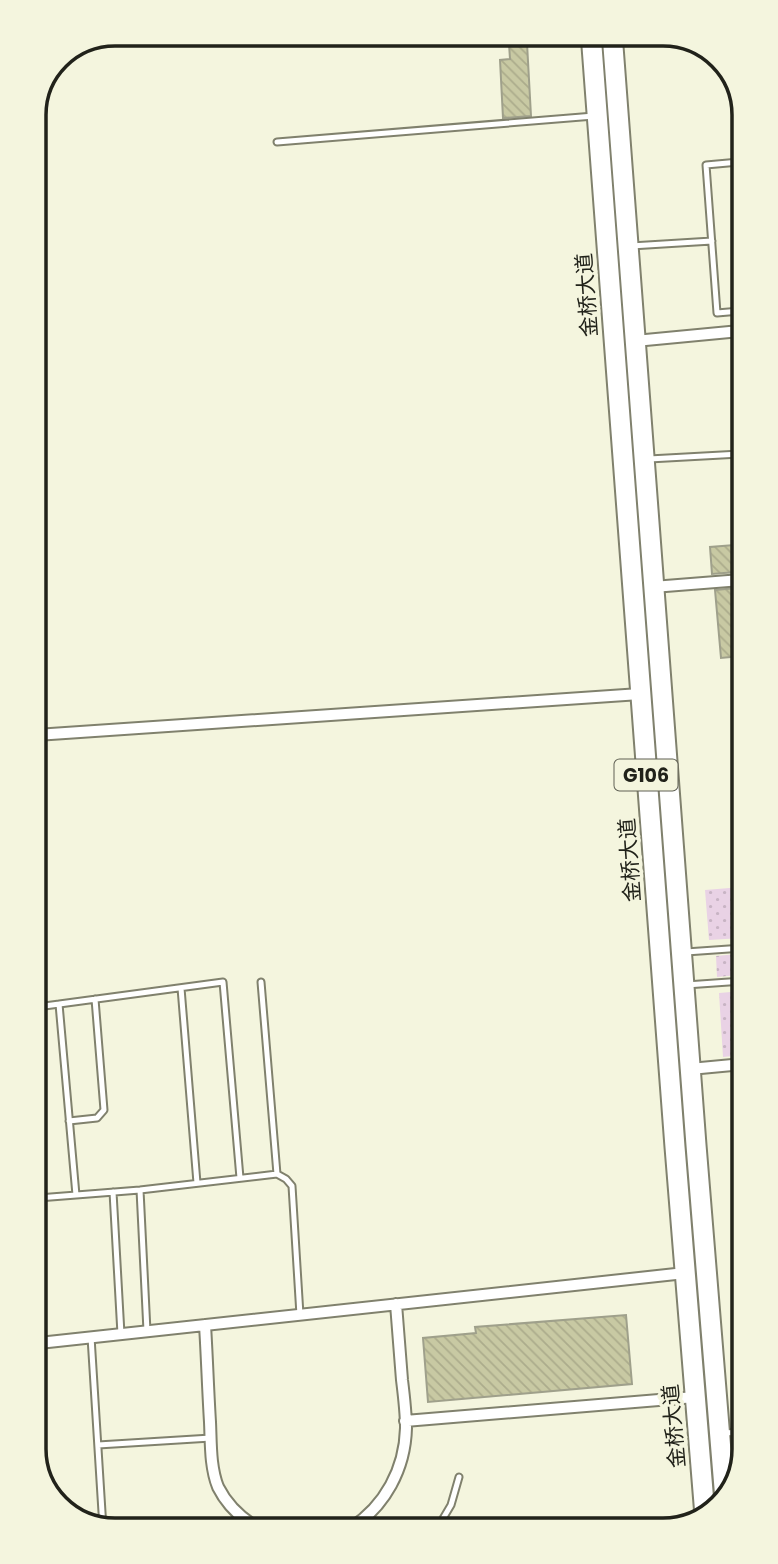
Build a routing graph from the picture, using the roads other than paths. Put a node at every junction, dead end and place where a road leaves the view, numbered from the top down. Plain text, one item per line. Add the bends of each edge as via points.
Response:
1 (592, 46) edge
2 (613, 46) edge
3 (597, 116) junction
4 (277, 142) dead end
5 (732, 163) edge
6 (712, 241) junction
7 (628, 246) junction
8 (732, 312) edge
9 (732, 332) edge
10 (635, 341) junction
11 (732, 454) edge
12 (644, 460) junction
13 (732, 581) edge
14 (653, 587) junction
15 (640, 694) junction
16 (46, 734) edge
17 (732, 949) edge
18 (681, 953) junction
19 (261, 982) dead end
20 (732, 982) edge
21 (684, 986) junction
22 (181, 988) junction
23 (95, 999) junction
24 (59, 1004) junction
25 (46, 1006) edge
26 (732, 1065) edge
27 (690, 1069) junction
28 (69, 1121) junction
29 (277, 1174) junction
30 (240, 1178) junction
31 (197, 1183) junction
32 (140, 1190) junction
33 (113, 1192) junction
34 (76, 1195) junction
35 (46, 1197) edge
36 (685, 1273) junction
37 (396, 1304) junction
38 (300, 1315) junction
39 (205, 1325) junction
40 (146, 1331) junction
41 (121, 1334) junction
42 (91, 1337) junction
43 (46, 1342) edge
44 (695, 1397) junction
45 (405, 1421) junction
46 (732, 1432) edge
47 (719, 1433) junction
48 (211, 1438) junction
49 (98, 1445) junction
50 (459, 1477) dead end
51 (723, 1483) edge
52 (704, 1505) edge
53 (102, 1517) edge
54 (244, 1518) edge
55 (364, 1518) edge
56 (444, 1518) edge

1 - 3 highway, 金桥大道 / G106
2 - 7 highway, 金桥大道 / G106
3 - 4 lane
3 - 15 highway, 金桥大道 / G106
5 - 6 lane via 706,165
6 - 7 lane
6 - 8 lane via 717,313
7 - 10 highway, 金桥大道 / G106
9 - 10 street
10 - 12 highway, 金桥大道 / G106
11 - 12 lane
12 - 14 highway, 金桥大道 / G106
13 - 14 street
14 - 18 highway, 金桥大道 / G106
15 - 16 street
15 - 36 highway, 金桥大道 / G106
17 - 18 lane
18 - 21 highway, 金桥大道 / G106
19 - 29 lane
20 - 21 lane
21 - 27 highway, 金桥大道 / G106
22 - 23 lane
22 - 30 lane via 223,982
22 - 31 lane
23 - 24 lane
23 - 28 lane via 104,1110 97,1118
24 - 25 lane
24 - 28 lane
26 - 27 street
27 - 47 highway, 金桥大道 / G106
28 - 34 lane
29 - 30 lane
29 - 38 lane via 292,1186
30 - 31 lane
31 - 32 lane
32 - 33 lane
32 - 40 lane
33 - 34 lane
33 - 41 lane
34 - 35 lane
36 - 37 street
36 - 44 highway, 金桥大道 / G106
37 - 38 street
37 - 45 street
38 - 39 street
39 - 40 street
39 - 48 street
40 - 41 street
41 - 42 street
42 - 43 street
42 - 49 lane
44 - 45 street
44 - 52 highway, 金桥大道 / G106
45 - 55 street via 405,1441 393,1482
46 - 47 lane
47 - 51 highway, 金桥大道 / G106
48 - 49 lane
48 - 54 street via 215,1476 223,1495
49 - 53 lane
50 - 56 lane

